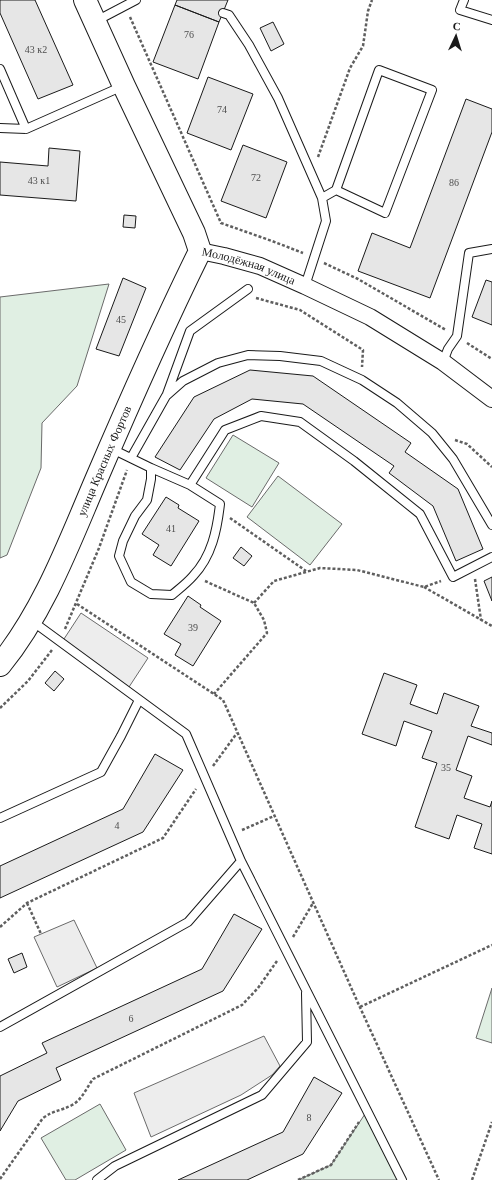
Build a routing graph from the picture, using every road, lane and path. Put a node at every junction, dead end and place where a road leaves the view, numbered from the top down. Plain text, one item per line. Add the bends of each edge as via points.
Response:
1 (85, 0) edge
2 (136, 0) edge
3 (372, 0) edge
4 (464, 0) edge
5 (126, 6) junction
6 (223, 13) dead end
7 (492, 20) edge
8 (95, 22) junction
9 (0, 69) edge
10 (124, 86) junction
11 (0, 128) edge
12 (26, 129) junction
13 (310, 168) junction
14 (336, 190) junction
15 (322, 198) junction
16 (307, 247) dead end
17 (492, 249) edge
18 (200, 251) junction
19 (314, 258) junction
20 (305, 286) junction
21 (245, 292) joint
22 (457, 336) junction
23 (492, 359) edge
24 (443, 362) junction
25 (362, 380) junction
26 (166, 396) junction
27 (492, 399) edge
28 (432, 433) junction
29 (110, 448) junction
30 (131, 458) junction
31 (492, 467) edge
32 (151, 468) junction
33 (190, 485) junction
34 (219, 511) junction
35 (492, 525) edge
36 (492, 557) edge
37 (473, 566) junction
38 (306, 572) junction
39 (193, 576) junction
40 (453, 577) junction
41 (424, 587) junction
42 (254, 603) junction
43 (76, 604) junction
44 (481, 620) junction
45 (32, 621) junction
46 (492, 626) edge
47 (59, 641) junction
48 (0, 665) edge
49 (214, 694) junction
50 (139, 700) junction
51 (0, 708) edge
52 (237, 733) junction
53 (205, 777) junction
54 (274, 816) junction
55 (0, 818) edge
56 (230, 836) junction
57 (241, 861) junction
58 (27, 903) junction
59 (313, 903) junction
60 (0, 927) edge
61 (41, 934) dead end
62 (492, 945) edge
63 (286, 950) junction
64 (306, 990) junction
65 (360, 1007) junction
66 (0, 1027) edge
67 (366, 1111) junction
68 (492, 1122) edge
69 (0, 1179) edge
70 (97, 1180) edge
71 (298, 1180) edge
72 (402, 1180) edge
73 (439, 1180) edge
74 (472, 1180) edge

1 - 8 street, Молодёжная улица
2 - 5 lane
3 - 13 path via 363,46 350,68 320,156
4 - 7 lane via 460,10
5 - 8 lane
5 - 16 path via 221,223 304,254
6 - 13 lane via 229,15 250,45
8 - 10 street, Молодёжная улица
9 - 12 lane
10 - 12 lane
10 - 18 street, Молодёжная улица via 194,233
11 - 12 lane
13 - 15 lane
14 - 14 lane via 385,213 432,90 379,70
14 - 15 lane
15 - 19 lane via 326,221
17 - 22 lane via 469,253
18 - 20 street, Молодёжная улица via 260,266
18 - 29 street, улица Красных Фортов via 155,344
19 - 20 lane
19 - 22 path via 358,279
20 - 24 street, Молодёжная улица via 370,317
21 - 25 path via 300,310 363,350
21 - 26 lane via 190,330
22 - 23 path
22 - 24 lane
24 - 27 street, Молодёжная улица
25 - 26 lane via 321,361 248,355 218,364 183,381
25 - 28 lane via 398,404
26 - 30 lane
28 - 31 path via 467,444
28 - 35 lane via 453,459
29 - 30 lane
29 - 45 street, улица Красных Фортов
30 - 32 lane
30 - 43 path
32 - 33 lane
32 - 39 lane via 147,500 135,516 119,556 131,582 151,594 172,595
33 - 34 lane via 220,504
33 - 40 lane via 225,430 261,416 300,422 420,514
34 - 38 path
34 - 39 lane via 208,557
36 - 37 lane
37 - 40 lane
37 - 44 path
38 - 41 path via 320,568 357,570
38 - 42 path via 274,581
39 - 42 path
40 - 41 path
41 - 44 path
42 - 49 path via 264,620 267,633
43 - 47 path
43 - 49 path
44 - 46 path
45 - 47 lane
45 - 48 street, улица Красных Фортов
47 - 50 lane
47 - 51 path via 28,681
49 - 52 path via 223,700
50 - 53 lane via 186,734
50 - 55 lane via 101,772
52 - 53 path
52 - 54 path
53 - 56 lane
53 - 58 path via 163,838
54 - 56 path
54 - 59 path
56 - 57 lane
57 - 63 lane
57 - 66 lane via 188,922
58 - 60 path
58 - 61 path
59 - 63 path
59 - 65 path
62 - 65 path
63 - 64 lane
63 - 69 path via 242,1005 94,1079 73,1104 44,1118
64 - 67 lane
64 - 70 lane via 307,1042 262,1095 115,1166
65 - 73 path
67 - 71 path via 331,1165
67 - 72 lane
68 - 74 path

